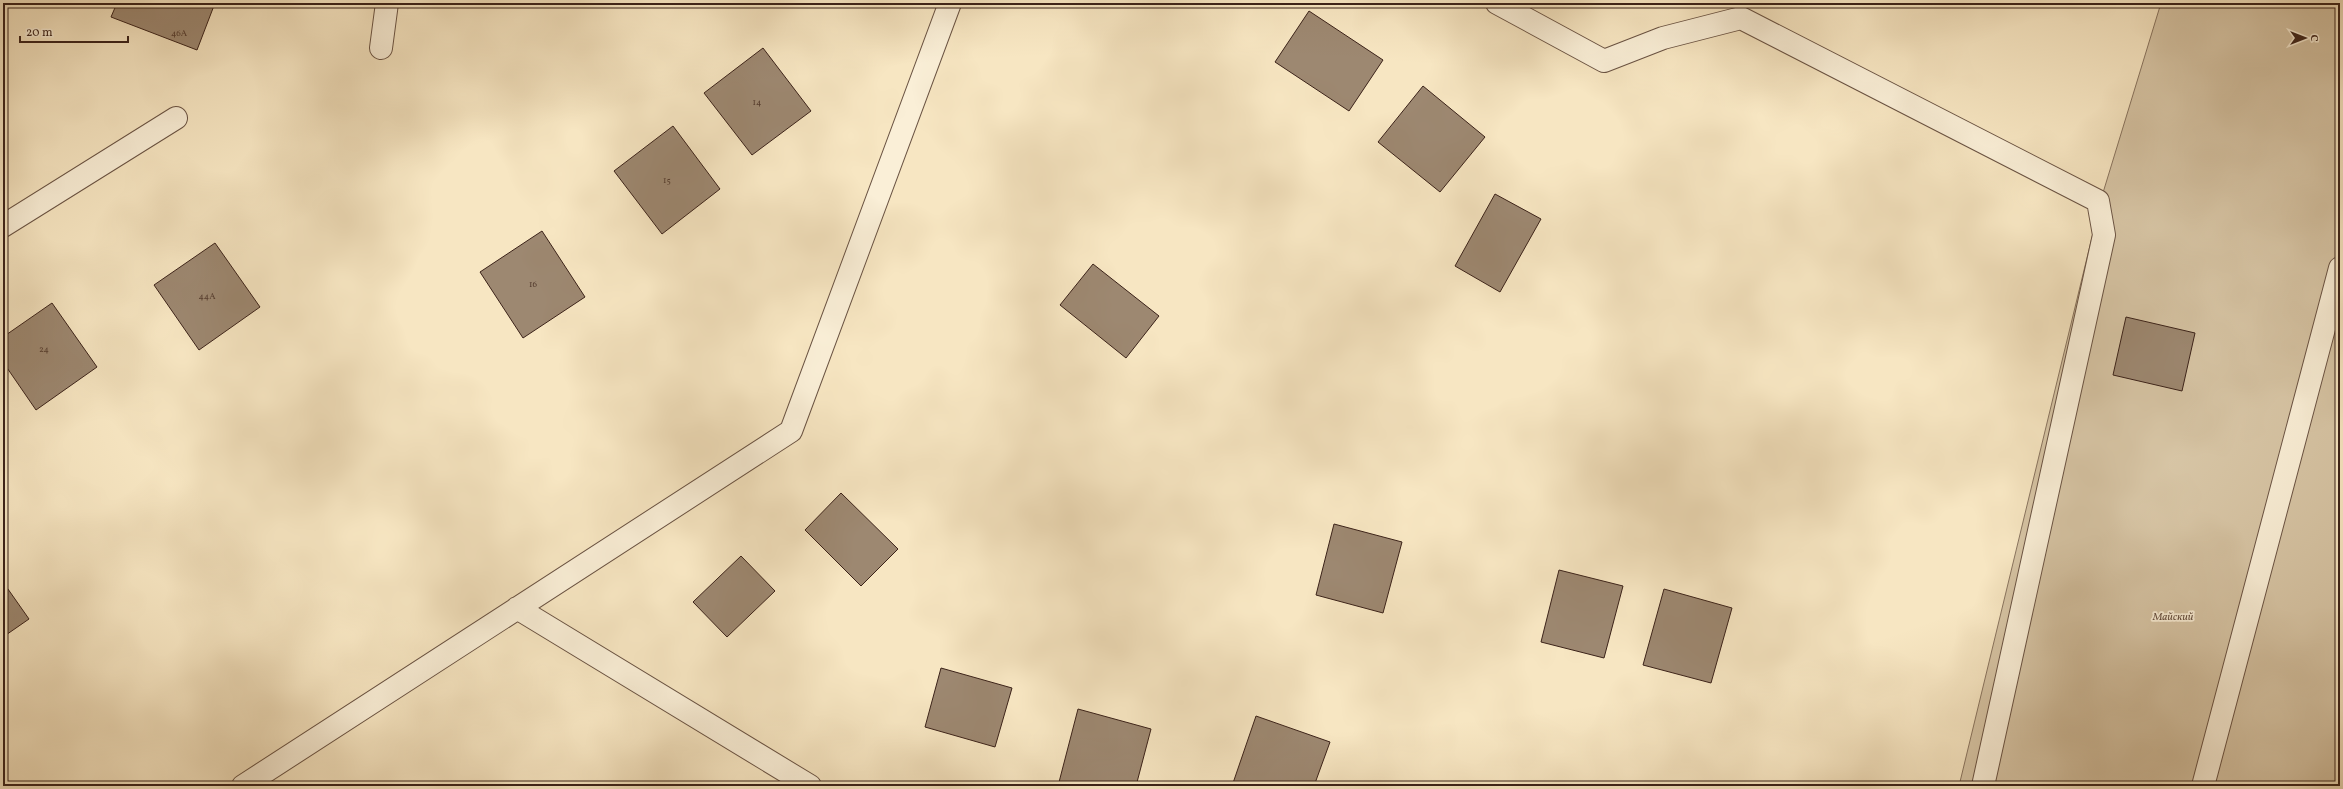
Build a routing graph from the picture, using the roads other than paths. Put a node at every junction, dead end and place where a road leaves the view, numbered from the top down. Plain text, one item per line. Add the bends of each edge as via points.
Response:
1 (387, 3) edge
2 (950, 3) edge
3 (1497, 3) edge
4 (381, 48) dead end
5 (176, 118) dead end
6 (3, 226) edge
7 (2340, 268) edge
8 (517, 608) junction
9 (243, 786) edge
10 (810, 786) edge
11 (1983, 786) edge
12 (2203, 786) edge

1 - 4 lane
2 - 8 lane via 791,431
3 - 11 lane via 1604,61 1663,38 1741,18 2098,201 2104,235
5 - 6 lane
7 - 12 lane
8 - 9 lane
8 - 10 lane

